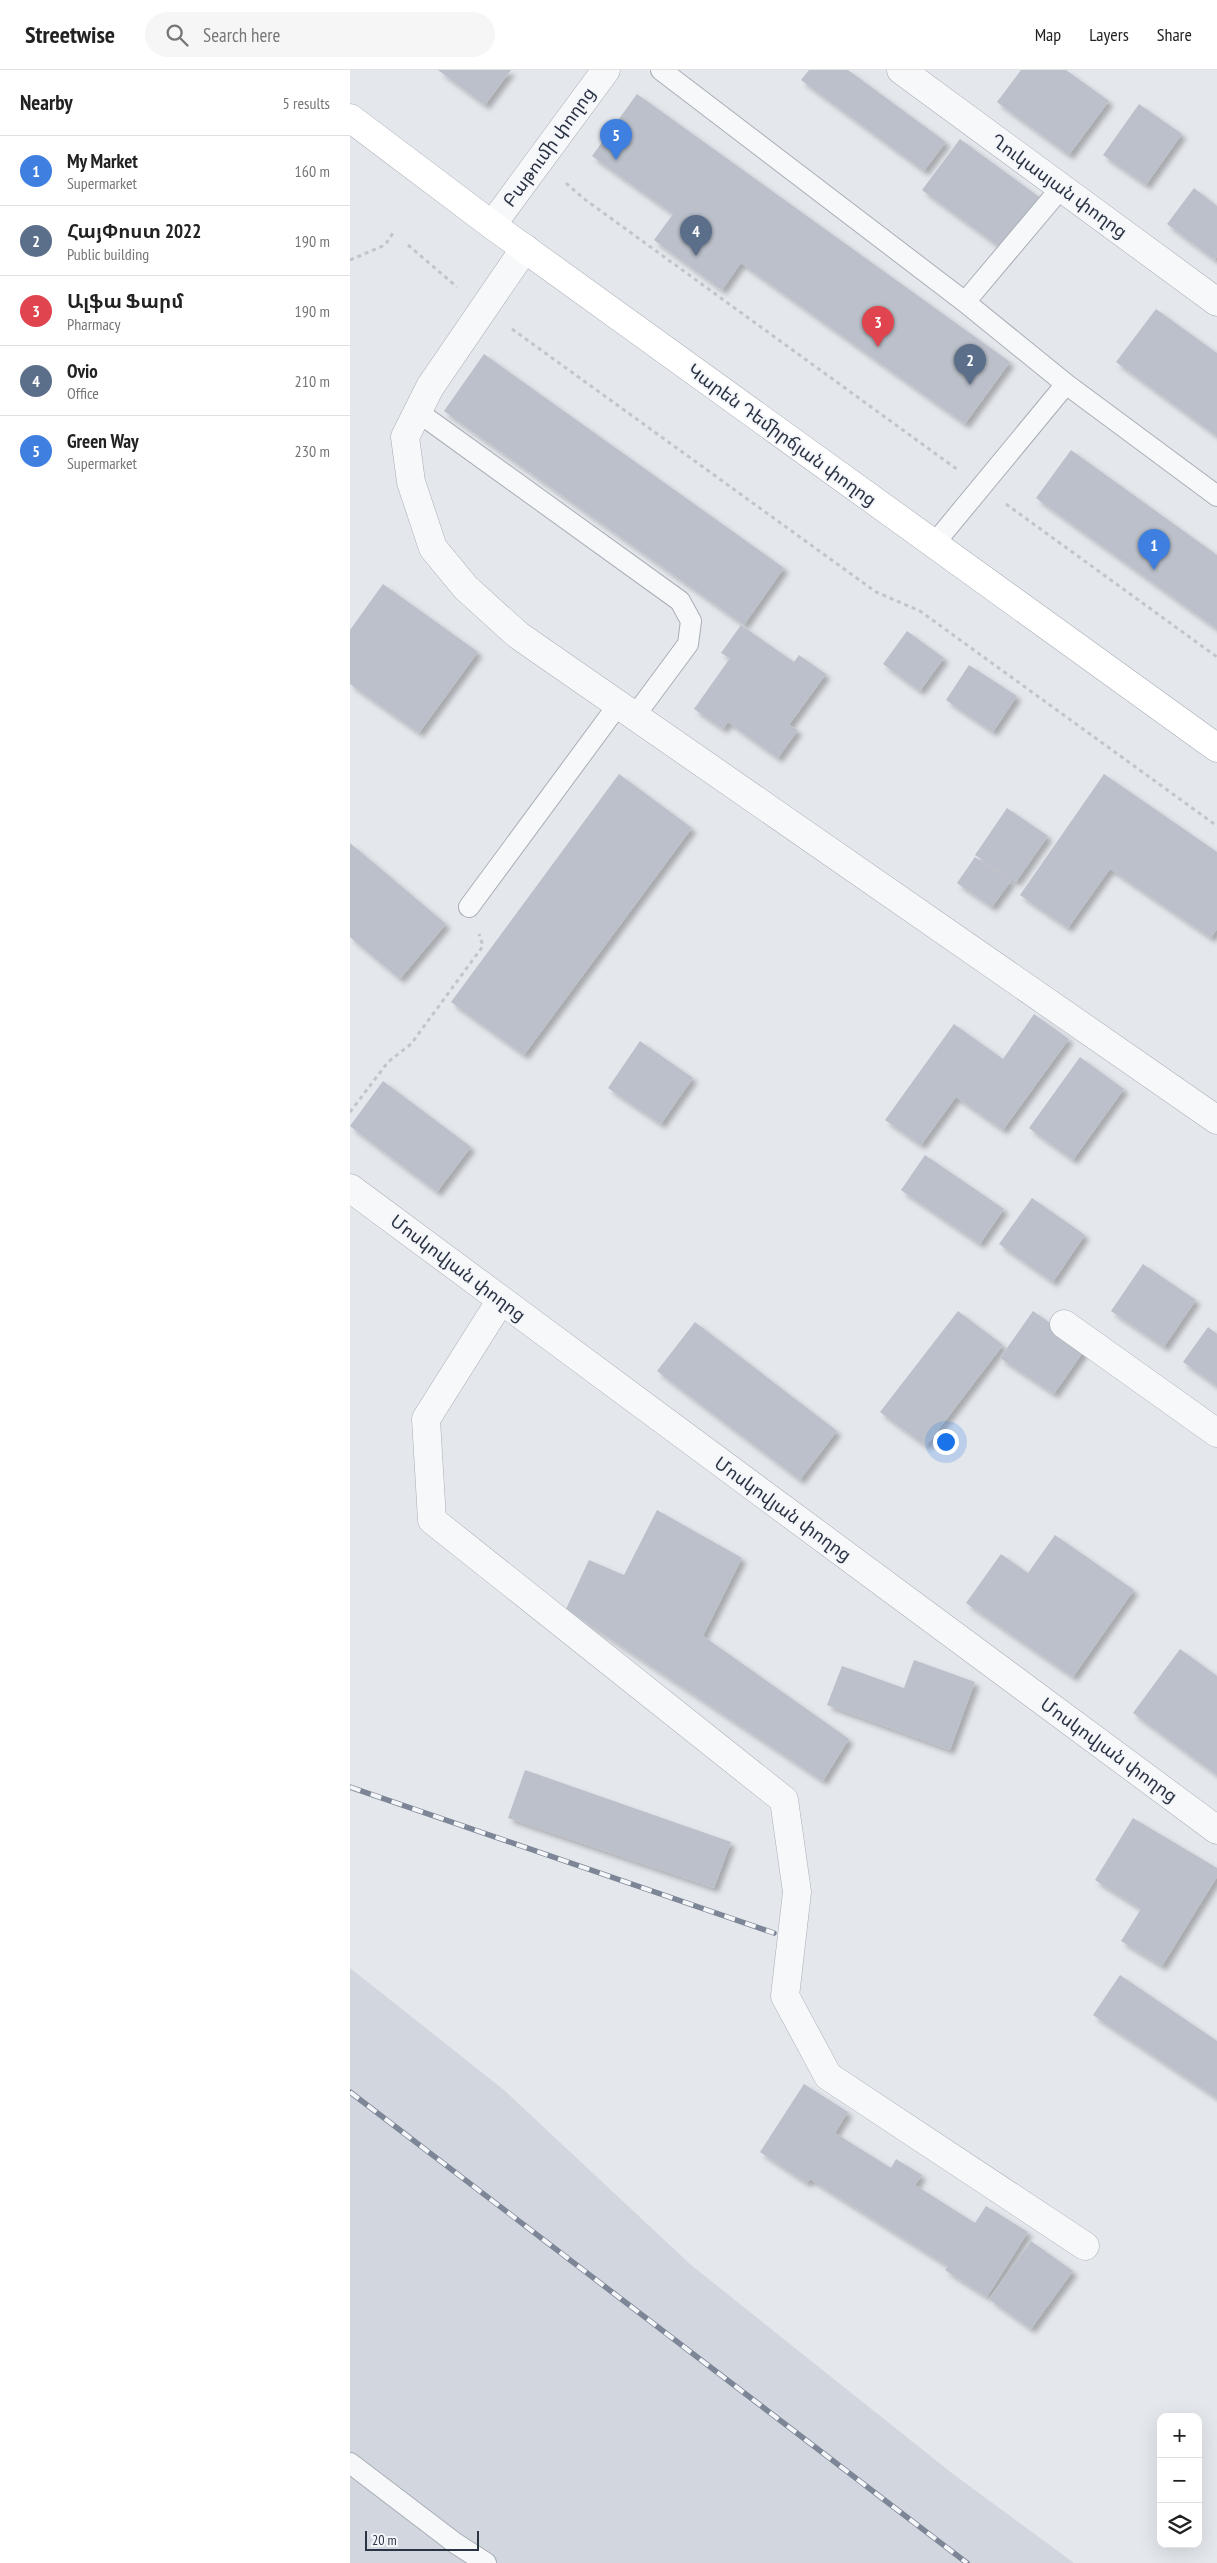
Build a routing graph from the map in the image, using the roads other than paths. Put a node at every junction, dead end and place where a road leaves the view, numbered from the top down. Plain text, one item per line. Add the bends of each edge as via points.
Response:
1 (606, 70) edge
2 (661, 70) edge
3 (901, 70) edge
4 (350, 118) edge
5 (1062, 188) junction
6 (492, 225) junction
7 (525, 248) junction
8 (965, 302) junction
9 (1217, 302) edge
10 (1066, 384) junction
11 (418, 412) junction
12 (1217, 496) edge
13 (934, 544) junction
14 (626, 711) junction
15 (1217, 748) edge
16 (469, 907) road end
17 (1217, 1120) edge
18 (350, 1188) edge
19 (501, 1300) junction
20 (1064, 1324) dead end
21 (1217, 1433) edge
22 (1217, 1830) edge
23 (1085, 2246) dead end
24 (350, 2463) edge
25 (486, 2563) edge

1 - 6 street, Բաթումի փողոց
2 - 8 lane
3 - 5 street, Ղուկասյան փողոց
4 - 6 street, Կարեն Դեմիրճյան փողոց
5 - 8 lane
5 - 9 street, Ղուկասյան փողոց
6 - 7 street, Կարեն Դեմիրճյան փողոց
7 - 11 street via 430,387
7 - 13 street, Կարեն Դեմիրճյան փողոց
8 - 10 lane
10 - 12 lane
10 - 13 lane
11 - 14 street via 405,437 411,482 432,548 466,588 518,635
11 - 14 lane via 680,601 690,621 688,644
13 - 15 street, Կարեն Դեմիրճյան փողոց
14 - 16 lane
14 - 17 street
18 - 19 street, Մոսկովյան փողոց
19 - 22 street, Մոսկովյան փողոց
19 - 23 street via 426,1420 432,1520 784,1800 797,1892 785,1996 828,2076
20 - 21 street
24 - 25 lane

